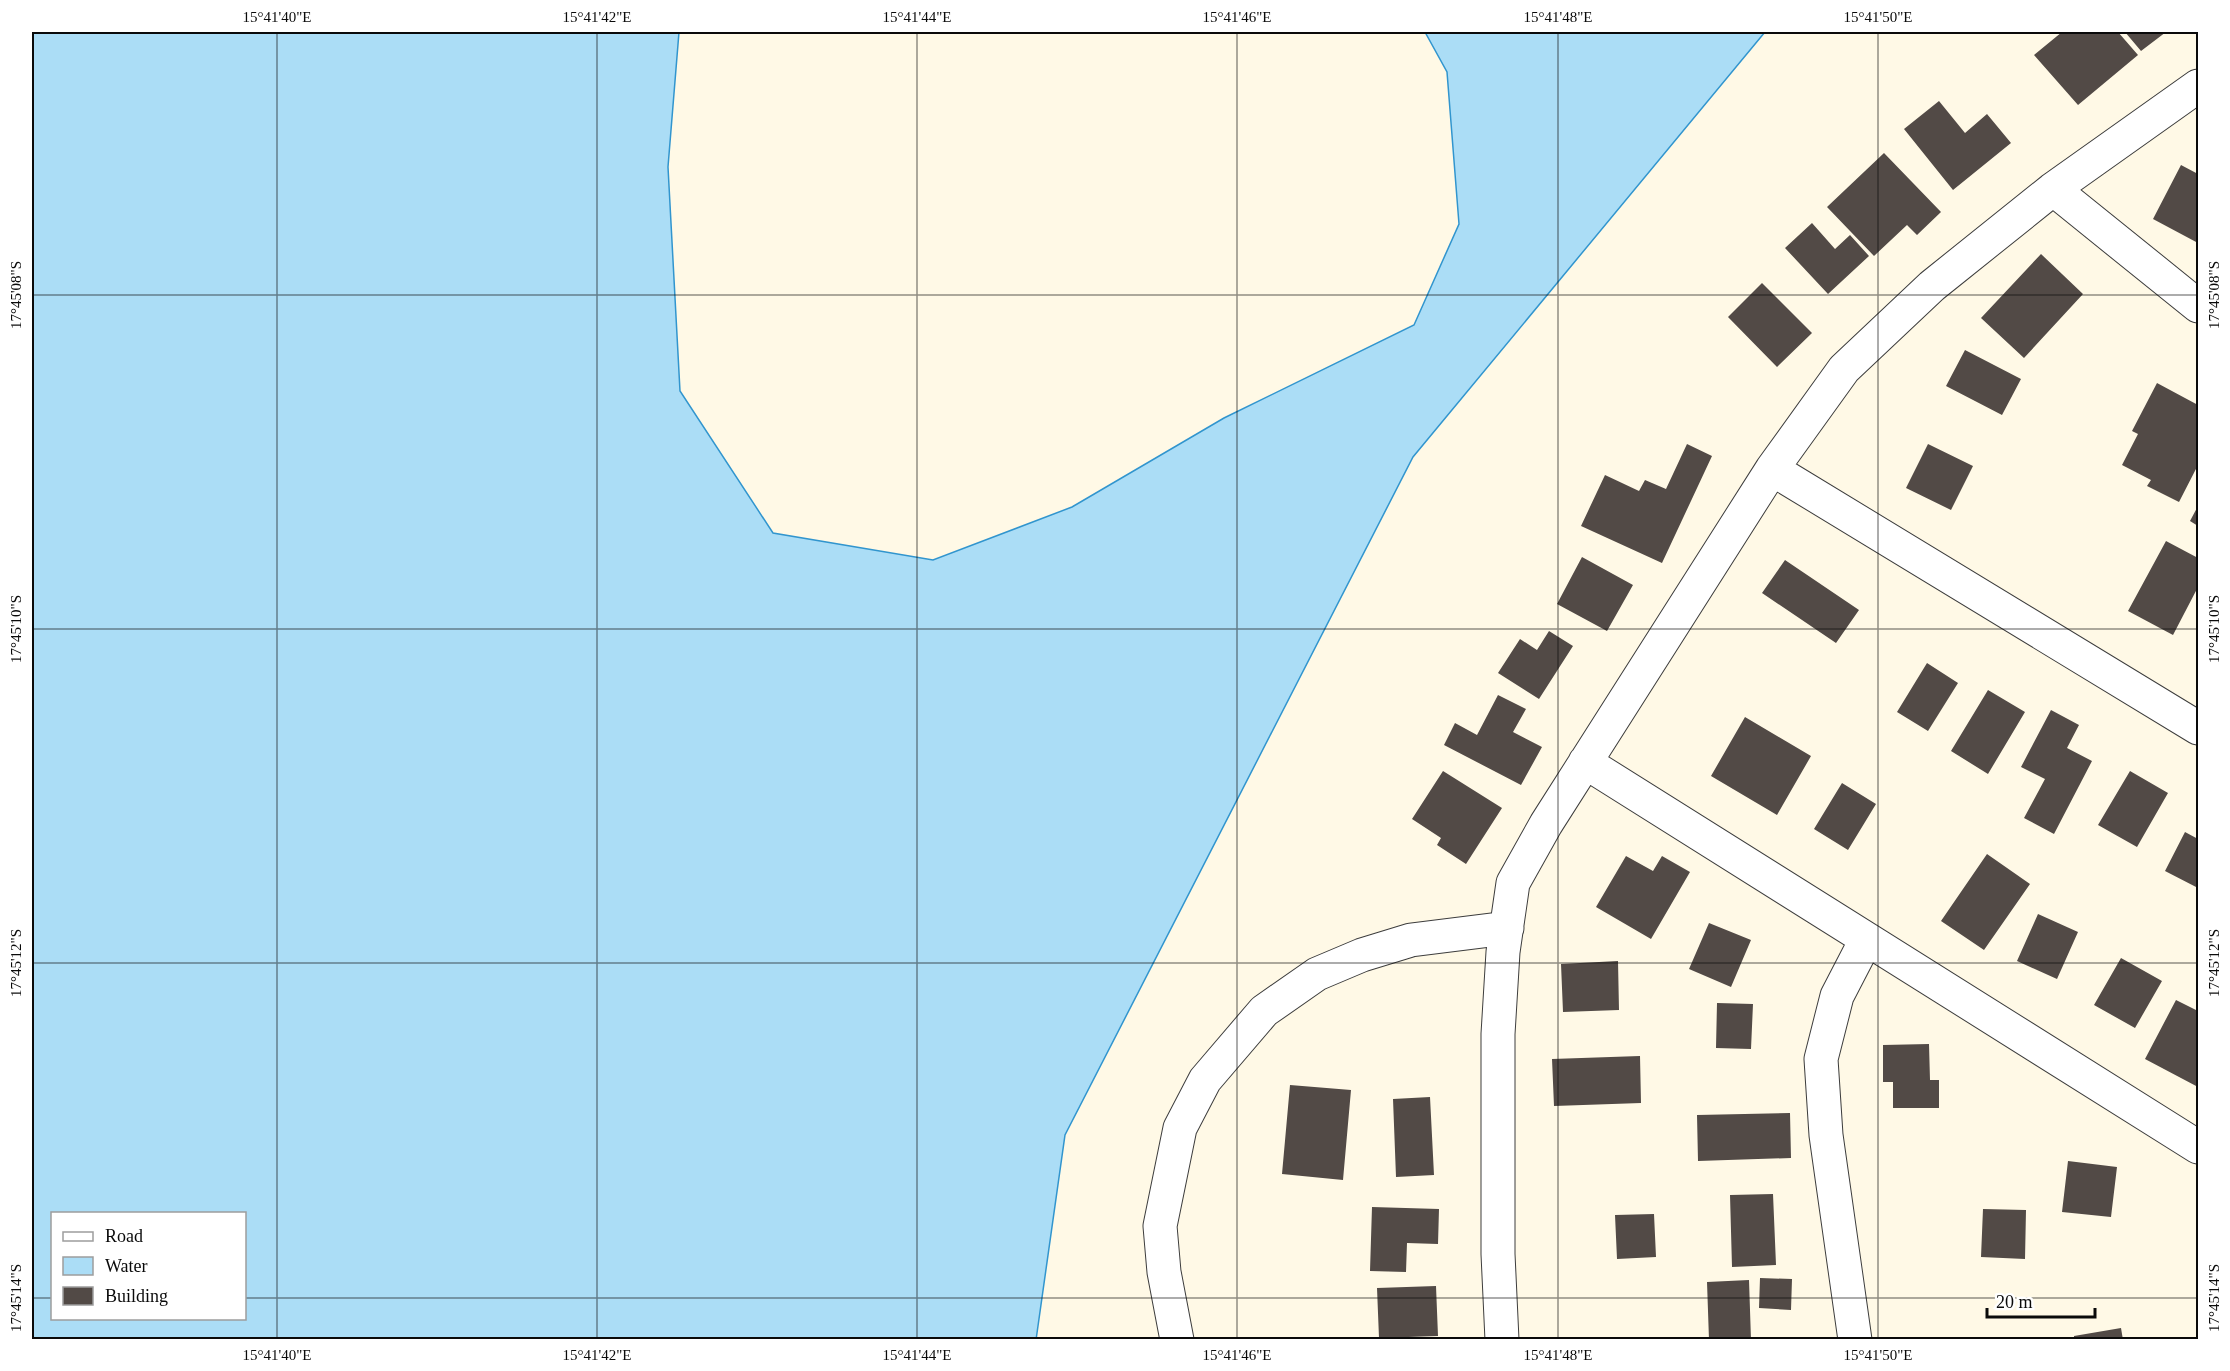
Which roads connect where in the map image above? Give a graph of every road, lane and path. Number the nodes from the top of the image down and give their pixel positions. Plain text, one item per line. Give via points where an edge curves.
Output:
1 (2199, 86) edge
2 (2053, 189) junction
3 (2199, 306) edge
4 (1772, 469) junction
5 (2199, 728) edge
6 (1585, 762) junction
7 (1506, 928) junction
8 (1866, 940) junction
9 (2199, 1147) edge
10 (1177, 1340) edge
11 (1502, 1340) edge
12 (1855, 1340) edge

1 - 2 street
2 - 3 street
2 - 4 street via 1932,286 1844,369
4 - 5 street
4 - 6 street
6 - 7 street via 1514,883
6 - 8 street
7 - 10 street via 1411,940 1317,974 1264,1011 1205,1080 1180,1128 1160,1226
7 - 11 street via 1498,1034
8 - 9 street
8 - 12 street via 1837,996 1821,1059 1826,1135

